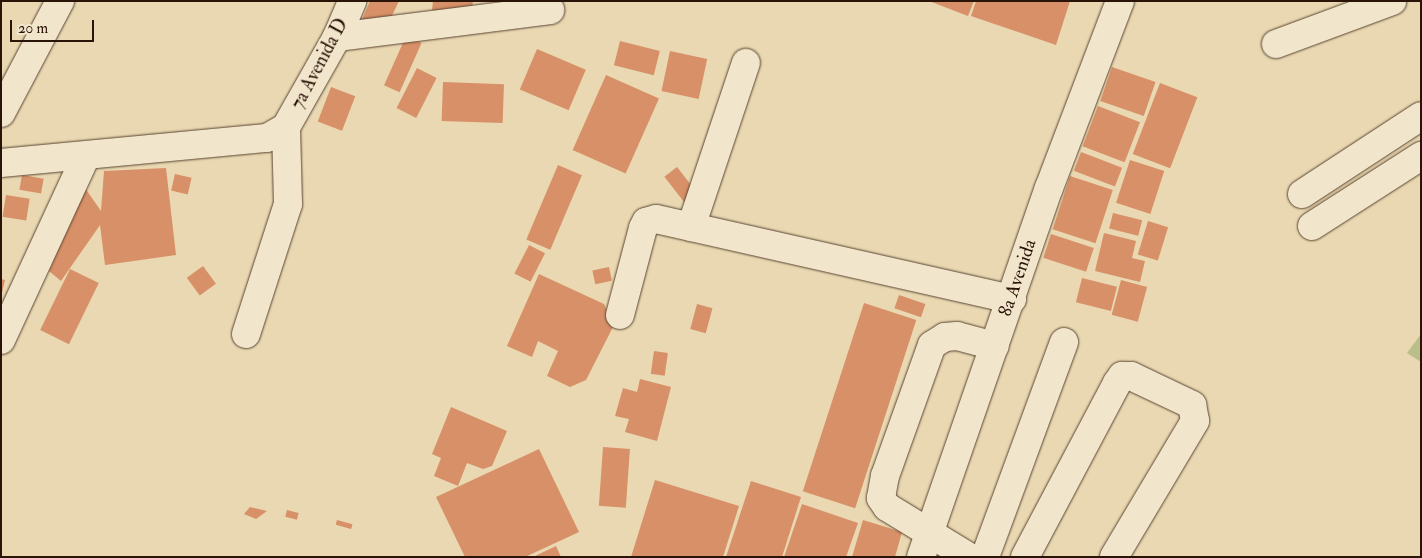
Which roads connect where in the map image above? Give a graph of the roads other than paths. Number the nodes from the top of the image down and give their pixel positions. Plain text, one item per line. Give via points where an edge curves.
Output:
1 (60, 1) edge
2 (352, 1) edge
3 (1392, 1) edge
4 (1118, 2) edge
5 (550, 10) dead end
6 (337, 37) junction
7 (1276, 44) dead end
8 (746, 62) dead end
9 (1, 113) edge
10 (1421, 116) edge
11 (286, 127) junction
12 (1421, 156) edge
13 (85, 158) junction
14 (1, 164) edge
15 (1302, 194) dead end
16 (1312, 226) dead end
17 (691, 227) junction
18 (1012, 299) junction
19 (620, 315) dead end
20 (246, 334) dead end
21 (1, 340) edge
22 (1064, 342) dead end
23 (995, 346) junction
24 (924, 545) edge
25 (968, 557) edge
26 (986, 557) edge
27 (1001, 557) edge
28 (1025, 557) edge
29 (1114, 557) edge

1 - 9 street
2 - 6 street, 7a Avenida D
3 - 7 street
4 - 18 street, 8a Avenida
5 - 6 street
6 - 11 street, 7a Avenida D
8 - 17 street
10 - 15 street
11 - 13 street via 267,138
11 - 20 street via 288,204
12 - 16 street
13 - 14 street
13 - 21 street
17 - 18 street
17 - 19 street via 656,219 646,222
18 - 23 street, 8a Avenida
22 - 26 street
23 - 24 street, 8a Avenida
23 - 24 street via 957,336 945,336 932,345 885,476 881,498
24 - 25 street
26 - 27 street
28 - 29 street via 1117,383 1122,376 1131,376 1192,405 1195,421

